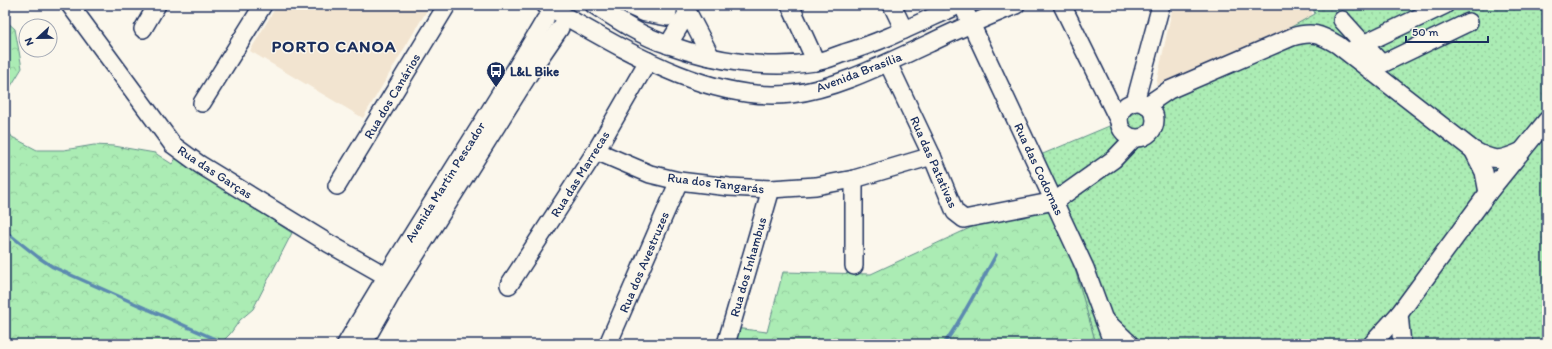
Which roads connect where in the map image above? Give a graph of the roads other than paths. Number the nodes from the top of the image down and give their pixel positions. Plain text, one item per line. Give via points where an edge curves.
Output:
1 (70, 5) edge
2 (157, 5) edge
3 (263, 5) edge
4 (447, 5) edge
5 (536, 5) edge
6 (594, 5) edge
7 (627, 5) edge
8 (790, 5) edge
9 (892, 5) edge
10 (959, 5) edge
11 (1016, 5) edge
12 (1062, 5) edge
13 (1161, 5) edge
14 (1445, 5) edge
15 (668, 11) edge
16 (545, 12) edge
17 (686, 13) edge
18 (1342, 20) dead end
19 (1468, 22) dead end
20 (580, 24) junction
21 (971, 24) junction
22 (560, 28) junction
23 (143, 29) dead end
24 (904, 30) junction
25 (541, 41) junction
26 (1364, 44) junction
27 (668, 45) junction
28 (1347, 52) junction
29 (711, 57) junction
30 (648, 61) junction
31 (816, 62) junction
32 (888, 62) junction
33 (699, 81) junction
34 (202, 103) dead end
35 (1141, 104) junction
36 (1547, 120) edge
37 (1119, 121) junction
38 (1134, 138) junction
39 (1473, 150) junction
40 (596, 151) junction
41 (1522, 151) junction
42 (932, 156) junction
43 (854, 179) junction
44 (679, 181) junction
45 (337, 186) dead end
46 (771, 189) junction
47 (1488, 193) junction
48 (1054, 202) junction
49 (854, 266) dead end
50 (386, 276) junction
51 (509, 284) dead end
52 (1399, 314) junction
53 (1101, 316) junction
54 (346, 344) edge
55 (363, 344) edge
56 (608, 344) edge
57 (726, 344) edge
58 (1111, 344) edge
59 (1130, 344) edge
60 (1372, 344) edge
61 (1402, 344) edge

1 - 50 street, Rua das Garças via 172,145 238,188
2 - 23 street
3 - 34 street
4 - 45 street, Rua dos Canários
5 - 16 street via 540,14
6 - 27 street, Avenida Brasília
7 - 15 street via 645,13
8 - 31 street
9 - 24 street
10 - 21 street, Rua das Codornas via 964,9
10 - 24 street, Avenida Brasília
11 - 21 street, Avenida Brasília
12 - 37 street
13 - 35 street
14 - 26 street
15 - 17 street
16 - 20 street, Avenida Brasília
16 - 22 street via 549,23
16 - 25 street, Avenida Martin Pescador
17 - 27 street
17 - 29 street
18 - 26 street
19 - 26 street via 1386,63 1379,61
20 - 22 street
20 - 30 street, Avenida Brasília
21 - 32 street, Avenida Brasília
21 - 48 street, Rua das Codornas
22 - 25 street, Avenida Martin Pescador
24 - 31 street, Avenida Brasília via 855,50
25 - 50 street, Avenida Martin Pescador via 502,93
25 - 55 street, Avenida Martin Pescador
26 - 28 street
27 - 29 street, Avenida Brasília
28 - 35 street via 1321,35 1303,34
28 - 39 street
29 - 31 street, Avenida Brasília via 772,65
29 - 33 street via 710,69
30 - 33 street, Avenida Brasília
30 - 40 street, Rua das Marrecas
32 - 33 street, Avenida Brasília via 832,84 790,94 755,94
32 - 42 street, Rua das Patativas
35 - 37 street via 1124,109
35 - 38 street via 1154,115 1154,127 1146,136
36 - 41 street
37 - 38 street via 1123,132
38 - 48 street via 1114,158
39 - 41 street via 1495,159
39 - 47 street via 1484,172
40 - 44 street, Rua dos Tangarás via 650,174
40 - 51 street, Rua das Marrecas
41 - 47 street
42 - 43 street, Rua dos Tangarás
42 - 48 street, Rua das Patativas via 955,212 964,219
43 - 46 street, Rua dos Tangarás via 816,186
43 - 49 street
44 - 46 street, Rua dos Tangarás
44 - 56 street, Rua dos Avestruzes
46 - 57 street, Rua dos Inhambus
47 - 52 street
48 - 53 street, Rua das Codornas via 1085,268
50 - 54 street, Avenida Martin Pescador
52 - 60 street
52 - 61 street
53 - 58 street, Rua das Codornas
53 - 59 street, Rua das Codornas

